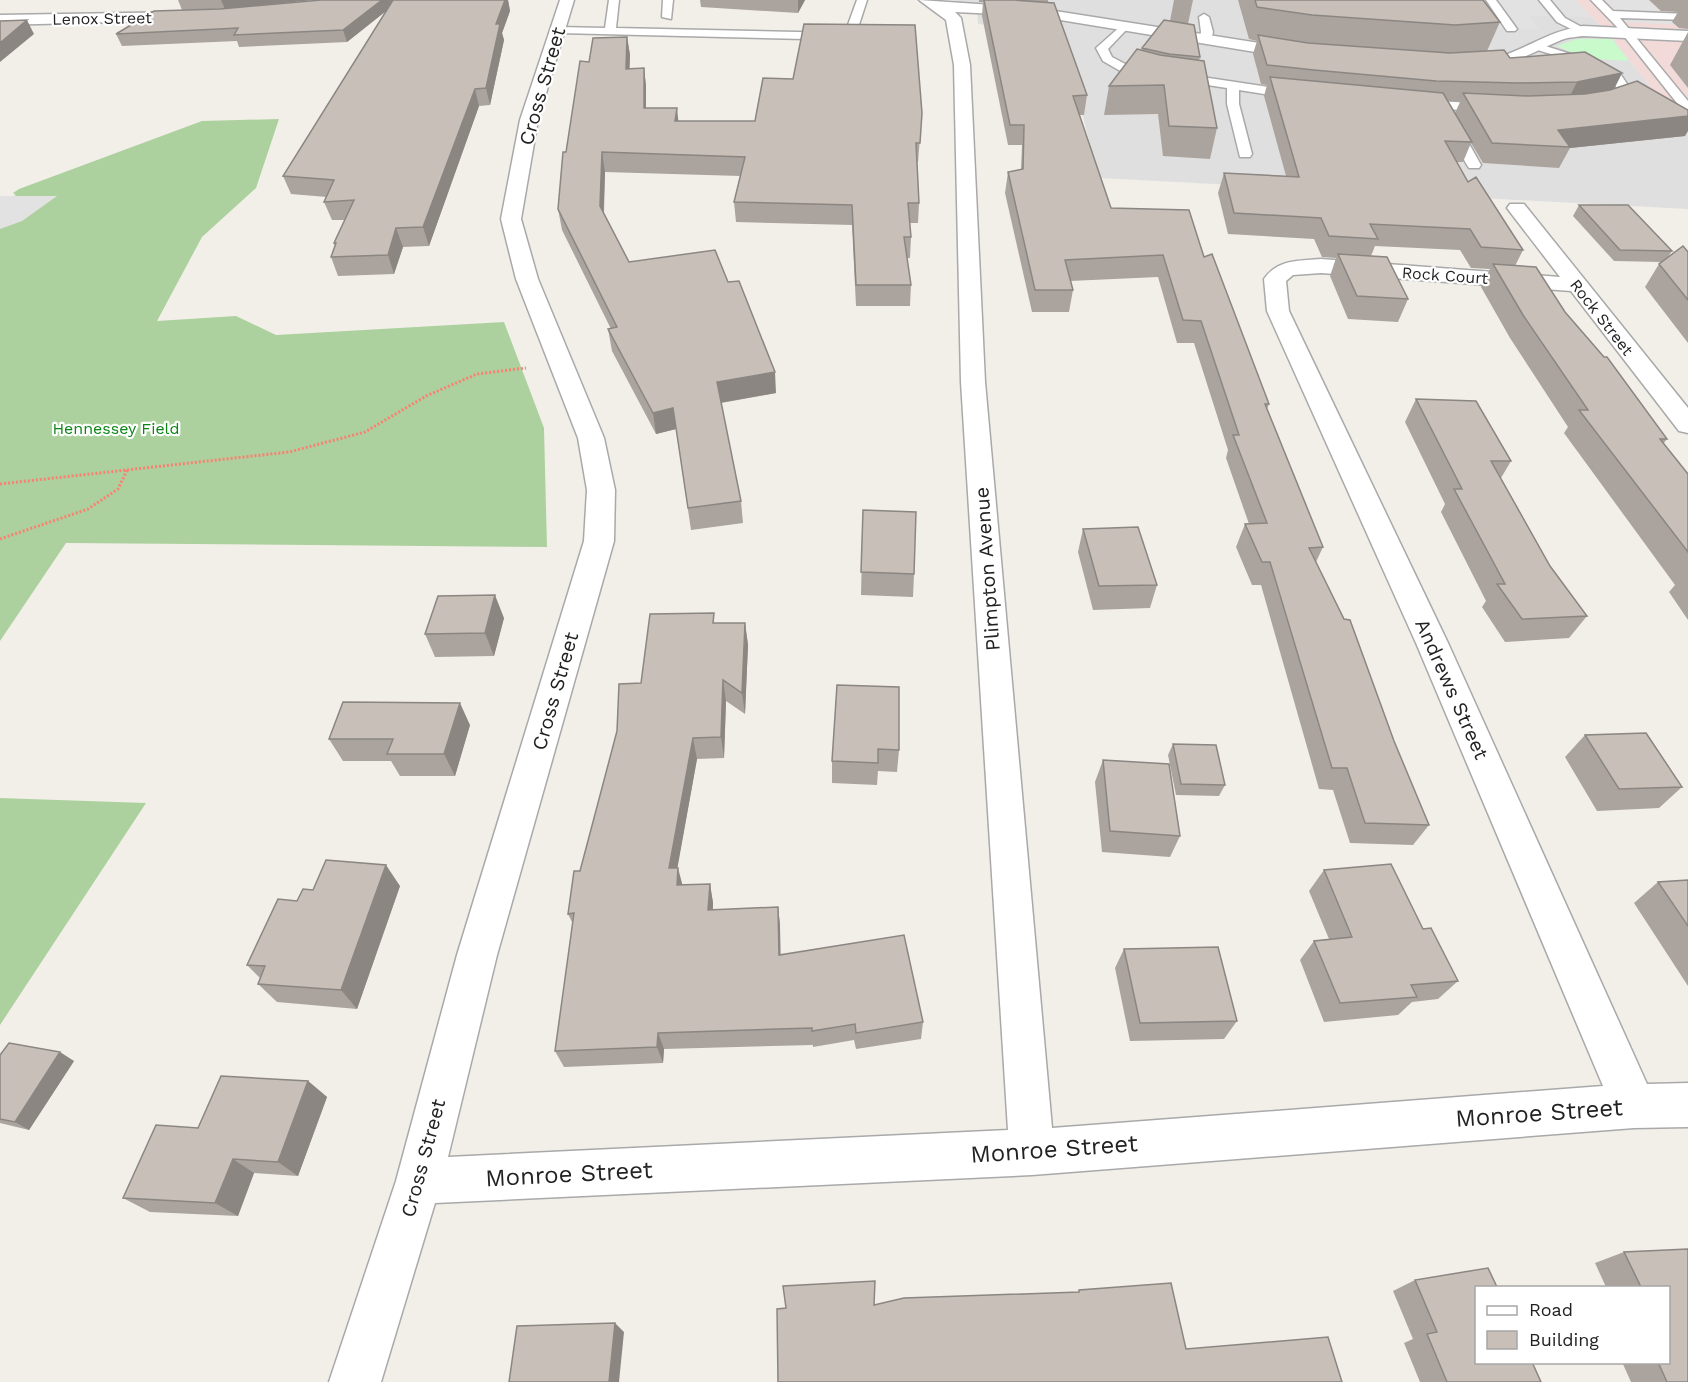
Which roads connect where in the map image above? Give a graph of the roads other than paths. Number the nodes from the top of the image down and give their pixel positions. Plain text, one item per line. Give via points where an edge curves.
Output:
1 (614, 0) edge
2 (668, 0) edge
3 (862, 0) edge
4 (1491, 0) edge
5 (1544, 0) edge
6 (1596, 0) edge
7 (939, 8) edge
8 (1611, 14) junction
9 (563, 15) edge
10 (201, 16) edge
11 (667, 17) dead end
12 (1204, 17) dead end
13 (1688, 17) edge
14 (0, 20) edge
15 (1122, 28) junction
16 (1511, 29) dead end
17 (610, 31) junction
18 (1583, 32) junction
19 (1627, 33) junction
20 (1688, 36) edge
21 (1205, 40) junction
22 (1536, 46) junction
23 (1311, 56) edge
24 (1451, 64) edge
25 (1233, 87) junction
26 (1308, 96) edge
27 (1408, 104) edge
28 (1599, 104) edge
29 (1441, 105) junction
30 (1509, 108) edge
31 (1688, 109) edge
32 (1245, 154) dead end
33 (1474, 165) dead end
34 (1516, 208) dead end
35 (1280, 275) joint
36 (1577, 285) junction
37 (1688, 425) edge
38 (1688, 1105) edge
39 (1634, 1106) junction
40 (1032, 1152) junction
41 (419, 1181) junction
42 (355, 1382) edge

1 - 17 lane via 618,18
2 - 11 lane
3 - 17 lane via 848,24 849,37
4 - 16 lane
5 - 18 lane via 1561,20
6 - 8 lane
7 - 15 street via 1056,16
7 - 40 street, Plimpton Avenue via 962,65 973,382
8 - 13 lane
8 - 19 lane
9 - 17 lane
9 - 41 street, Cross Street via 529,120 511,219 527,279 591,438 601,490 598,541 477,955
10 - 14 street, Lenox Street
12 - 21 lane
15 - 21 street
15 - 25 lane via 1102,48 1107,59 1126,69
18 - 19 street
18 - 22 street via 1563,34
19 - 20 street
19 - 31 lane
21 - 23 street
22 - 24 street via 1504,61
22 - 28 lane via 1596,66 1617,78 1628,94 1619,101
25 - 26 lane
25 - 32 lane
27 - 29 lane
29 - 30 lane
29 - 33 lane
34 - 36 street, Rock Street
35 - 36 street, Rock Court via 1287,269 1321,266
35 - 39 street, Andrews Street via 1275,279 1278,311 1432,643
36 - 37 street, Rock Street
38 - 39 street, Monroe Street
39 - 40 street, Monroe Street
40 - 41 street, Monroe Street
41 - 42 street, Cross Street

